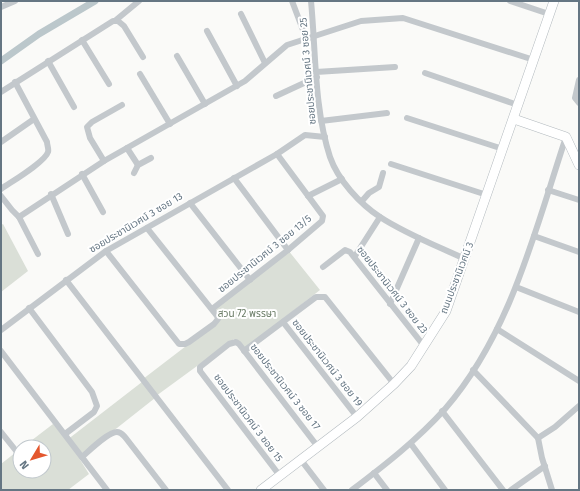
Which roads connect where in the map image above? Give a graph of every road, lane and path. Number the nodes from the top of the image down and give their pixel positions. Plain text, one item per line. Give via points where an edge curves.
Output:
1 (15, 1) edge
2 (139, 1) edge
3 (292, 1) edge
4 (311, 1) edge
5 (510, 1) edge
6 (554, 1) edge
7 (1, 8) edge
8 (241, 14) dead end
9 (549, 14) junction
10 (116, 20) junction
11 (207, 31) dead end
12 (315, 35) junction
13 (306, 38) junction
14 (82, 40) junction
15 (177, 56) dead end
16 (144, 57) dead end
17 (534, 60) junction
18 (48, 62) junction
19 (265, 63) junction
20 (395, 67) dead end
21 (426, 73) dead end
22 (140, 74) dead end
23 (317, 74) junction
24 (579, 80) edge
25 (15, 82) junction
26 (109, 84) dead end
27 (237, 86) junction
28 (1, 92) edge
29 (276, 96) dead end
30 (579, 103) edge
31 (205, 104) junction
32 (122, 105) dead end
33 (518, 105) junction
34 (74, 107) dead end
35 (387, 113) dead end
36 (34, 118) junction
37 (407, 118) dead end
38 (514, 119) junction
39 (322, 121) junction
40 (170, 124) junction
41 (325, 137) junction
42 (566, 137) junction
43 (1, 142) edge
44 (127, 148) junction
45 (503, 149) junction
46 (277, 154) junction
47 (151, 158) dead end
48 (104, 161) junction
49 (390, 164) dead end
50 (138, 165) junction
51 (579, 165) edge
52 (134, 173) dead end
53 (383, 173) dead end
54 (82, 174) junction
55 (234, 178) junction
56 (342, 179) junction
57 (1, 189) edge
58 (548, 190) junction
59 (51, 194) junction
60 (488, 195) junction
61 (1, 196) edge
62 (308, 196) junction
63 (579, 200) edge
64 (362, 201) junction
65 (190, 203) junction
66 (103, 212) dead end
67 (19, 217) junction
68 (380, 217) junction
69 (147, 228) junction
70 (68, 234) dead end
71 (534, 236) junction
72 (419, 238) junction
73 (288, 250) junction
74 (106, 251) junction
75 (579, 252) edge
76 (38, 254) dead end
77 (355, 256) junction
78 (465, 258) junction
79 (323, 266) dead end
80 (66, 280) junction
81 (250, 280) junction
82 (516, 287) junction
83 (390, 304) junction
84 (29, 308) junction
85 (212, 309) junction
86 (579, 312) edge
87 (283, 322) junction
88 (497, 329) junction
89 (1, 330) edge
90 (424, 346) junction
91 (244, 350) junction
92 (1, 351) edge
93 (214, 356) joint
94 (474, 370) junction
95 (579, 381) edge
96 (394, 384) junction
97 (579, 406) edge
98 (442, 411) junction
99 (356, 417) junction
100 (1, 432) edge
101 (65, 434) junction
102 (538, 438) junction
103 (411, 444) junction
104 (12, 446) edge
105 (318, 447) junction
106 (82, 457) junction
107 (301, 460) junction
108 (545, 466) junction
109 (374, 473) junction
110 (280, 476) junction
111 (107, 490) edge
112 (166, 490) edge
113 (228, 490) edge
114 (261, 490) edge
115 (324, 490) edge
116 (352, 490) edge
117 (387, 490) edge
118 (445, 490) edge
119 (503, 490) edge
120 (510, 490) edge
121 (552, 490) edge

1 - 7 street
2 - 10 street
3 - 13 street
4 - 12 street, ซอยประชานิเวศน์ 3 ซอย 25
5 - 9 street
6 - 9 street, ถนนประชานิเวศน์ 3
8 - 19 street
9 - 17 street, ถนนประชานิเวศน์ 3
10 - 14 street
10 - 16 street via 124,26
11 - 27 street
12 - 13 street
12 - 17 street via 361,21 403,18
12 - 23 street, ซอยประชานิเวศน์ 3 ซอย 25
13 - 19 street via 287,45
14 - 18 street
14 - 26 street
15 - 31 street
17 - 33 street, ถนนประชานิเวศน์ 3
18 - 25 street
18 - 34 street
19 - 27 street via 250,78
20 - 23 street
21 - 33 street
22 - 40 street
23 - 29 street
23 - 39 street, ซอยประชานิเวศน์ 3 ซอย 25
24 - 30 street via 574,98
25 - 28 street
25 - 36 street
27 - 31 street
31 - 40 street
32 - 48 street via 92,122 88,127 90,138
33 - 38 street, ถนนประชานิเวศน์ 3
35 - 39 street
36 - 43 street
36 - 57 street via 47,142 48,151 45,157
37 - 45 street
38 - 42 street
38 - 45 street, ถนนประชานิเวศน์ 3
39 - 41 street, ซอยประชานิเวศน์ 3 ซอย 25
40 - 44 street
41 - 46 street, ซอยประชานิเวศน์ 3 ซอย 13 via 304,135
41 - 56 street, ซอยประชานิเวศน์ 3 ซอย 25 via 331,159
42 - 51 street
42 - 58 street
44 - 48 street
44 - 50 street
45 - 60 street, ถนนประชานิเวศน์ 3
46 - 55 street, ซอยประชานิเวศน์ 3 ซอย 13
46 - 62 street, ซอยประชานิเวศน์ 3 ซอย 13/5
47 - 50 street
48 - 54 street
49 - 60 street
50 - 52 street
53 - 64 street via 379,187
54 - 59 street
54 - 66 street
55 - 65 street, ซอยประชานิเวศน์ 3 ซอย 13
55 - 73 street
56 - 62 street
56 - 64 street, ซอยประชานิเวศน์ 3 ซอย 25
58 - 63 street
58 - 71 street
59 - 67 street
59 - 70 street
60 - 78 street, ถนนประชานิเวศน์ 3
61 - 67 street
62 - 73 street, ซอยประชานิเวศน์ 3 ซอย 13/5 via 323,216 322,220
64 - 68 street, ซอยประชานิเวศน์ 3 ซอย 25
65 - 69 street, ซอยประชานิเวศน์ 3 ซอย 13
65 - 81 street
67 - 76 street
68 - 72 street, ซอยประชานิเวศน์ 3 ซอย 25
68 - 77 street
69 - 74 street, ซอยประชานิเวศน์ 3 ซอย 13
69 - 85 street
71 - 75 street
71 - 82 street
72 - 78 street, ซอยประชานิเวศน์ 3 ซอย 25
72 - 83 street
73 - 81 street, ซอยประชานิเวศน์ 3 ซอย 13/5
74 - 80 street, ซอยประชานิเวศน์ 3 ซอย 13
74 - 85 street via 179,344 185,344 218,319
77 - 79 street, ซอยประชานิเวศน์ 3 ซอย 23 via 345,250
77 - 83 street, ซอยประชานิเวศน์ 3 ซอย 23
78 - 90 street, ถนนประชานิเวศน์ 3 via 446,311
80 - 84 street, ซอยประชานิเวศน์ 3 ซอย 13
80 - 113 street
81 - 85 street, ซอยประชานิเวศน์ 3 ซอย 13/5
82 - 86 street
82 - 88 street
83 - 90 street, ซอยประชานิเวศน์ 3 ซอย 23
84 - 89 street, ซอยประชานิเวศน์ 3 ซอย 13
84 - 101 street via 92,392 97,406 94,412
87 - 91 street
87 - 96 street via 316,297 325,297
87 - 99 street, ซอยประชานิเวศน์ 3 ซอย 19
88 - 94 street
88 - 95 street
90 - 96 street, ถนนประชานิเวศน์ 3 via 411,366
91 - 93 street, ซอยประชานิเวศน์ 3 ซอย 17 via 239,344 232,342
91 - 105 street, ซอยประชานิเวศน์ 3 ซอย 17
92 - 101 street
93 - 110 street, ซอยประชานิเวศน์ 3 ซอย 15 via 200,367 201,372
94 - 98 street
94 - 102 street
96 - 99 street, ถนนประชานิเวศน์ 3
97 - 102 street
98 - 103 street
98 - 119 street
99 - 105 street, ถนนประชานิเวศน์ 3
100 - 104 street
101 - 106 street
102 - 108 street
103 - 109 street
103 - 118 street
105 - 107 street, ถนนประชานิเวศน์ 3
106 - 111 street
106 - 112 street via 109,435 120,433
107 - 110 street, ถนนประชานิเวศน์ 3
107 - 115 street
108 - 120 street
108 - 121 street
109 - 116 street
109 - 117 street
110 - 114 street, ถนนประชานิเวศน์ 3

